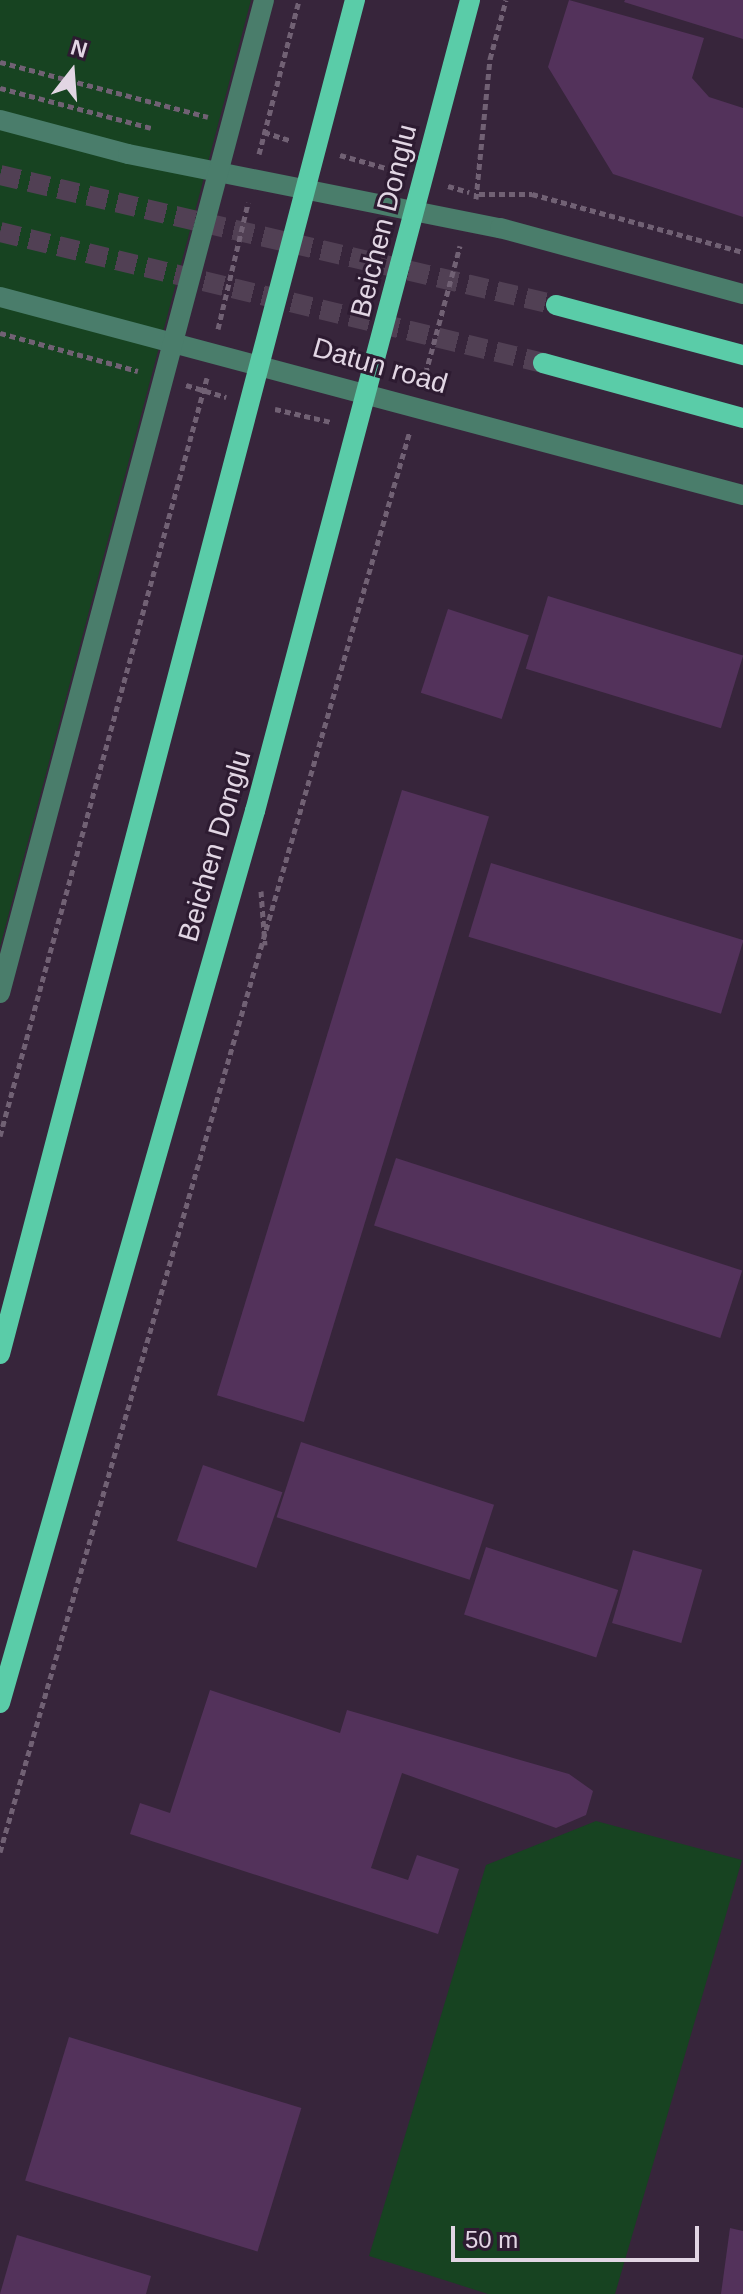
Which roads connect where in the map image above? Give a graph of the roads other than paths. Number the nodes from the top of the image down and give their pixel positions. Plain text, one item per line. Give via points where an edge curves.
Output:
1 (264, 0) edge
2 (355, 0) edge
3 (470, 0) edge
4 (0, 120) edge
5 (217, 172) junction
6 (304, 189) junction
7 (416, 212) junction
8 (743, 294) edge
9 (0, 297) edge
10 (556, 305) tunnel mouth
11 (173, 343) junction
12 (743, 355) edge
13 (260, 361) junction
14 (543, 363) tunnel mouth
15 (369, 393) junction
16 (743, 418) edge
17 (743, 495) edge
18 (0, 993) edge
19 (0, 1354) edge
20 (0, 1703) edge

1 - 5 street
2 - 6 main road
3 - 7 main road, Beichen Donglu
4 - 5 street
5 - 6 street
5 - 11 street
6 - 7 street
6 - 13 main road
7 - 8 street
7 - 15 main road, Beichen Donglu
9 - 11 street, Datun road
10 - 12 main road
11 - 13 street, Datun road
11 - 18 street
13 - 15 street, Datun road
13 - 19 main road
14 - 16 main road
15 - 17 street, Datun road
15 - 20 main road, Beichen Donglu

